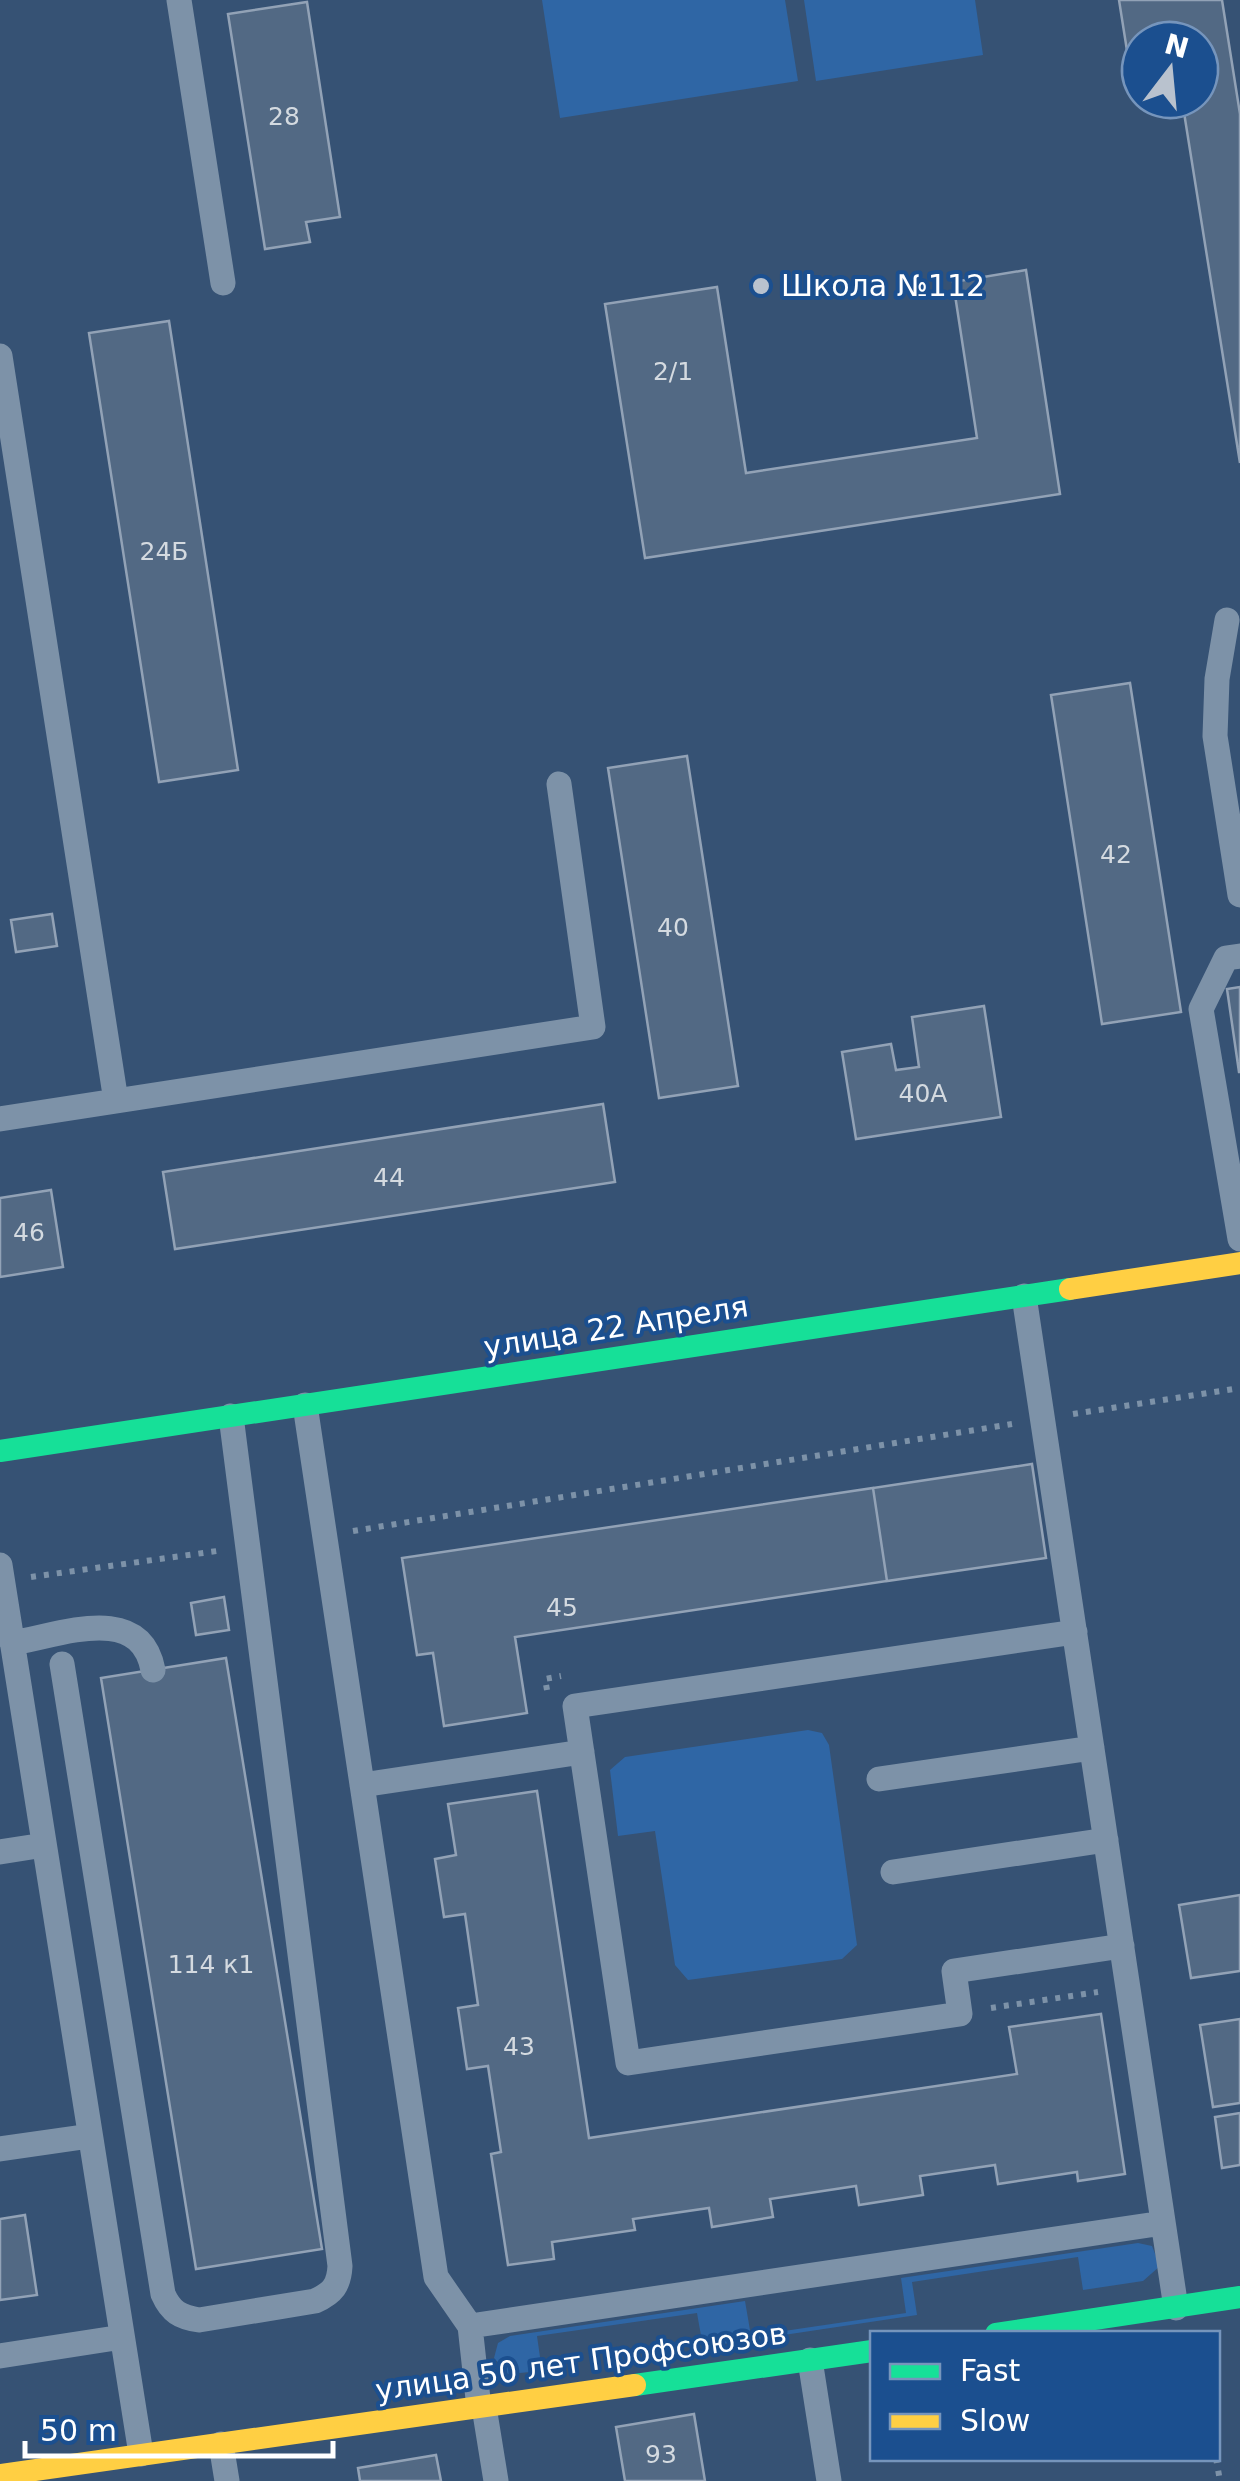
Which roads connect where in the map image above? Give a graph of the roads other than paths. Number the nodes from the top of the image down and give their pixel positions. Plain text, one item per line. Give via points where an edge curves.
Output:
1 (180, 0) edge
2 (223, 283) dead end
3 (0, 356) edge
4 (1227, 620) dead end
5 (559, 784) dead end
6 (1240, 895) edge
7 (1240, 956) edge
8 (116, 1101) junction
9 (0, 1119) edge
10 (1240, 1239) edge
11 (1240, 1263) edge
12 (1024, 1296) junction
13 (305, 1404) junction
14 (231, 1416) junction
15 (0, 1451) edge
16 (1, 1573) edge
17 (1074, 1632) junction
18 (9, 1653) edge
19 (62, 1664) dead end
20 (153, 1670) dead end
21 (1092, 1748) junction
22 (582, 1752) junction
23 (879, 1780) dead end
24 (362, 1784) junction
25 (1106, 1840) junction
26 (44, 1845) junction
27 (0, 1852) edge
28 (893, 1872) dead end
29 (1122, 1946) junction
30 (90, 2136) junction
31 (0, 2150) edge
32 (1164, 2222) junction
33 (1240, 2297) edge
34 (1176, 2308) junction
35 (470, 2326) junction
36 (1017, 2331) edge
37 (122, 2337) junction
38 (870, 2351) edge
39 (0, 2356) edge
40 (810, 2360) junction
41 (482, 2407) junction
42 (221, 2444) junction
43 (141, 2454) junction
44 (0, 2475) edge
45 (227, 2481) edge
46 (496, 2481) edge
47 (830, 2481) edge

1 - 2 lane
3 - 8 lane
4 - 6 lane via 1215,736
5 - 8 lane via 593,1027
7 - 10 lane via 1226,958 1200,1009
8 - 9 lane
11 - 12 main road, улица 22 Апреля
12 - 13 main road, улица 22 Апреля
12 - 17 lane
13 - 14 main road, улица 22 Апреля
13 - 24 lane
14 - 15 main road, улица 22 Апреля
14 - 19 lane via 340,2266 339,2282 315,2301 199,2320 170,2309 163,2294
16 - 18 lane
17 - 21 lane
17 - 22 lane via 575,1706
18 - 20 lane via 117,1626 140,1638
18 - 26 lane
21 - 23 lane
21 - 25 lane
22 - 24 lane
22 - 29 lane via 628,2063 960,2014 954,1970
24 - 35 lane via 436,2277
25 - 28 lane
25 - 29 lane
26 - 27 lane
26 - 30 lane
29 - 32 lane
30 - 31 lane
30 - 37 lane
32 - 34 lane
32 - 35 lane
33 - 34 main road
34 - 36 main road
35 - 41 lane
37 - 39 lane
37 - 43 lane
38 - 40 main road, улица 50 лет Профсоюзов
40 - 41 main road, улица 50 лет Профсоюзов
40 - 47 lane
41 - 42 main road, улица 50 лет Профсоюзов
41 - 46 lane
42 - 43 main road, улица 50 лет Профсоюзов
42 - 45 lane
43 - 44 main road, улица 50 лет Профсоюзов

